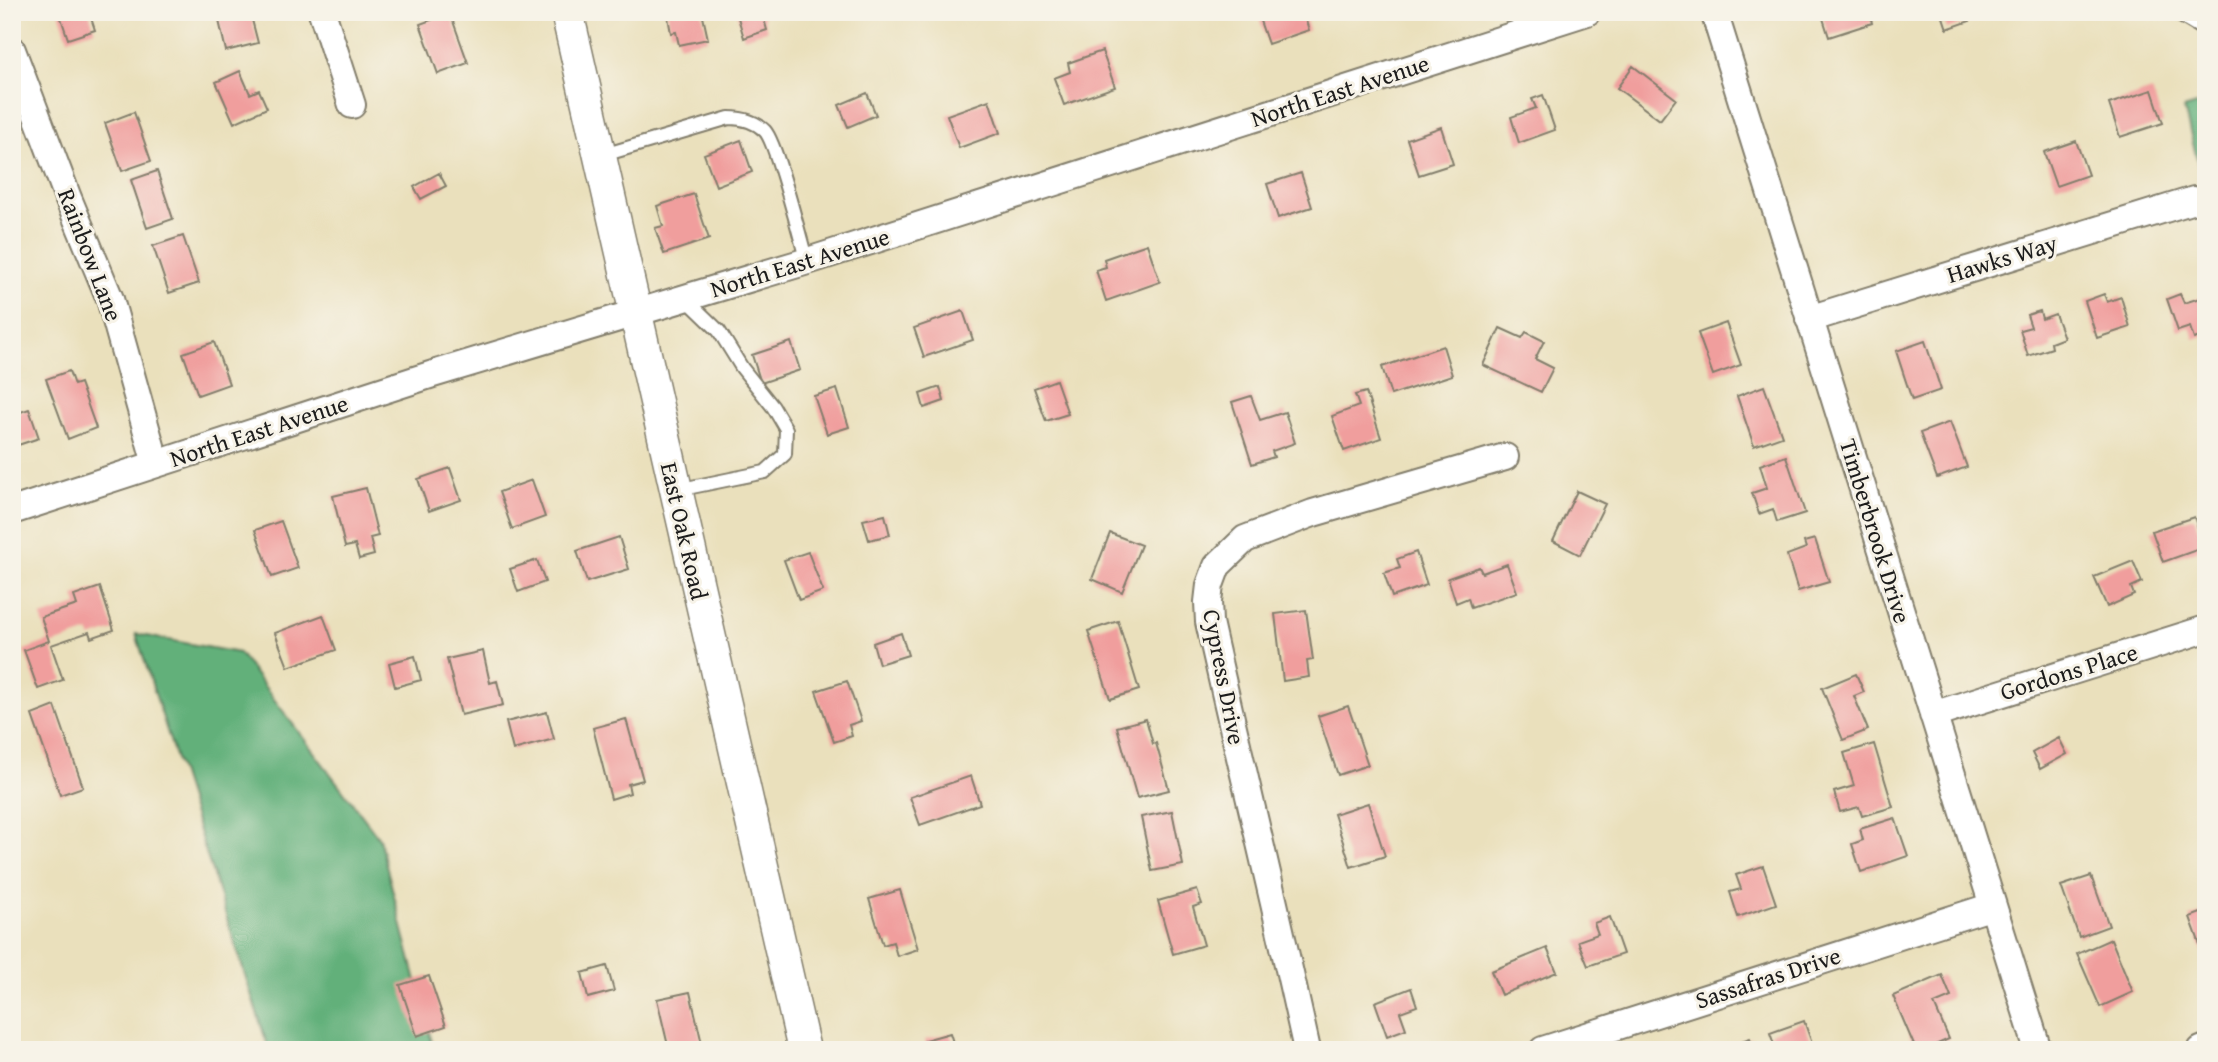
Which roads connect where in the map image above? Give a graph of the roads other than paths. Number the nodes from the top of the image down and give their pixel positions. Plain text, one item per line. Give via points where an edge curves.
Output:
1 (322, 12) edge
2 (566, 12) edge
3 (1587, 12) edge
4 (1714, 12) edge
5 (2174, 12) edge
6 (2206, 31) edge
7 (12, 50) edge
8 (352, 105) dead end
9 (599, 156) junction
10 (2194, 200) dead end
11 (807, 262) junction
12 (685, 298) junction
13 (635, 313) junction
14 (1809, 319) junction
15 (1504, 457) dead end
16 (156, 464) junction
17 (675, 490) junction
18 (12, 511) edge
19 (2206, 629) edge
20 (1933, 715) junction
21 (1993, 906) junction
22 (2206, 1048) edge
23 (804, 1050) edge
24 (1307, 1050) edge
25 (1543, 1050) edge
26 (2038, 1050) edge
27 (2201, 1050) edge

1 - 8 street
2 - 9 street, East Oak Road
3 - 11 street, North East Avenue
4 - 14 street, Timberbrook Drive
5 - 6 lane
7 - 16 street, Rainbow Lane via 110,299
9 - 11 lane via 729,118 755,124 769,137
9 - 13 street, East Oak Road
10 - 14 street, Hawks Way
11 - 12 street, North East Avenue
12 - 13 street, North East Avenue
12 - 17 lane via 719,331 773,407 786,429 785,454 765,472
13 - 16 street, North East Avenue
13 - 17 street, East Oak Road
14 - 20 street, Timberbrook Drive
15 - 24 street, Cypress Drive via 1267,530 1235,548 1217,566 1210,585 1209,622
16 - 18 street, North East Avenue
17 - 23 street, East Oak Road
19 - 20 street, Gordons Place
20 - 21 street, Timberbrook Drive
21 - 25 street, Sassafras Drive
21 - 26 street, Timberbrook Drive
22 - 27 street

